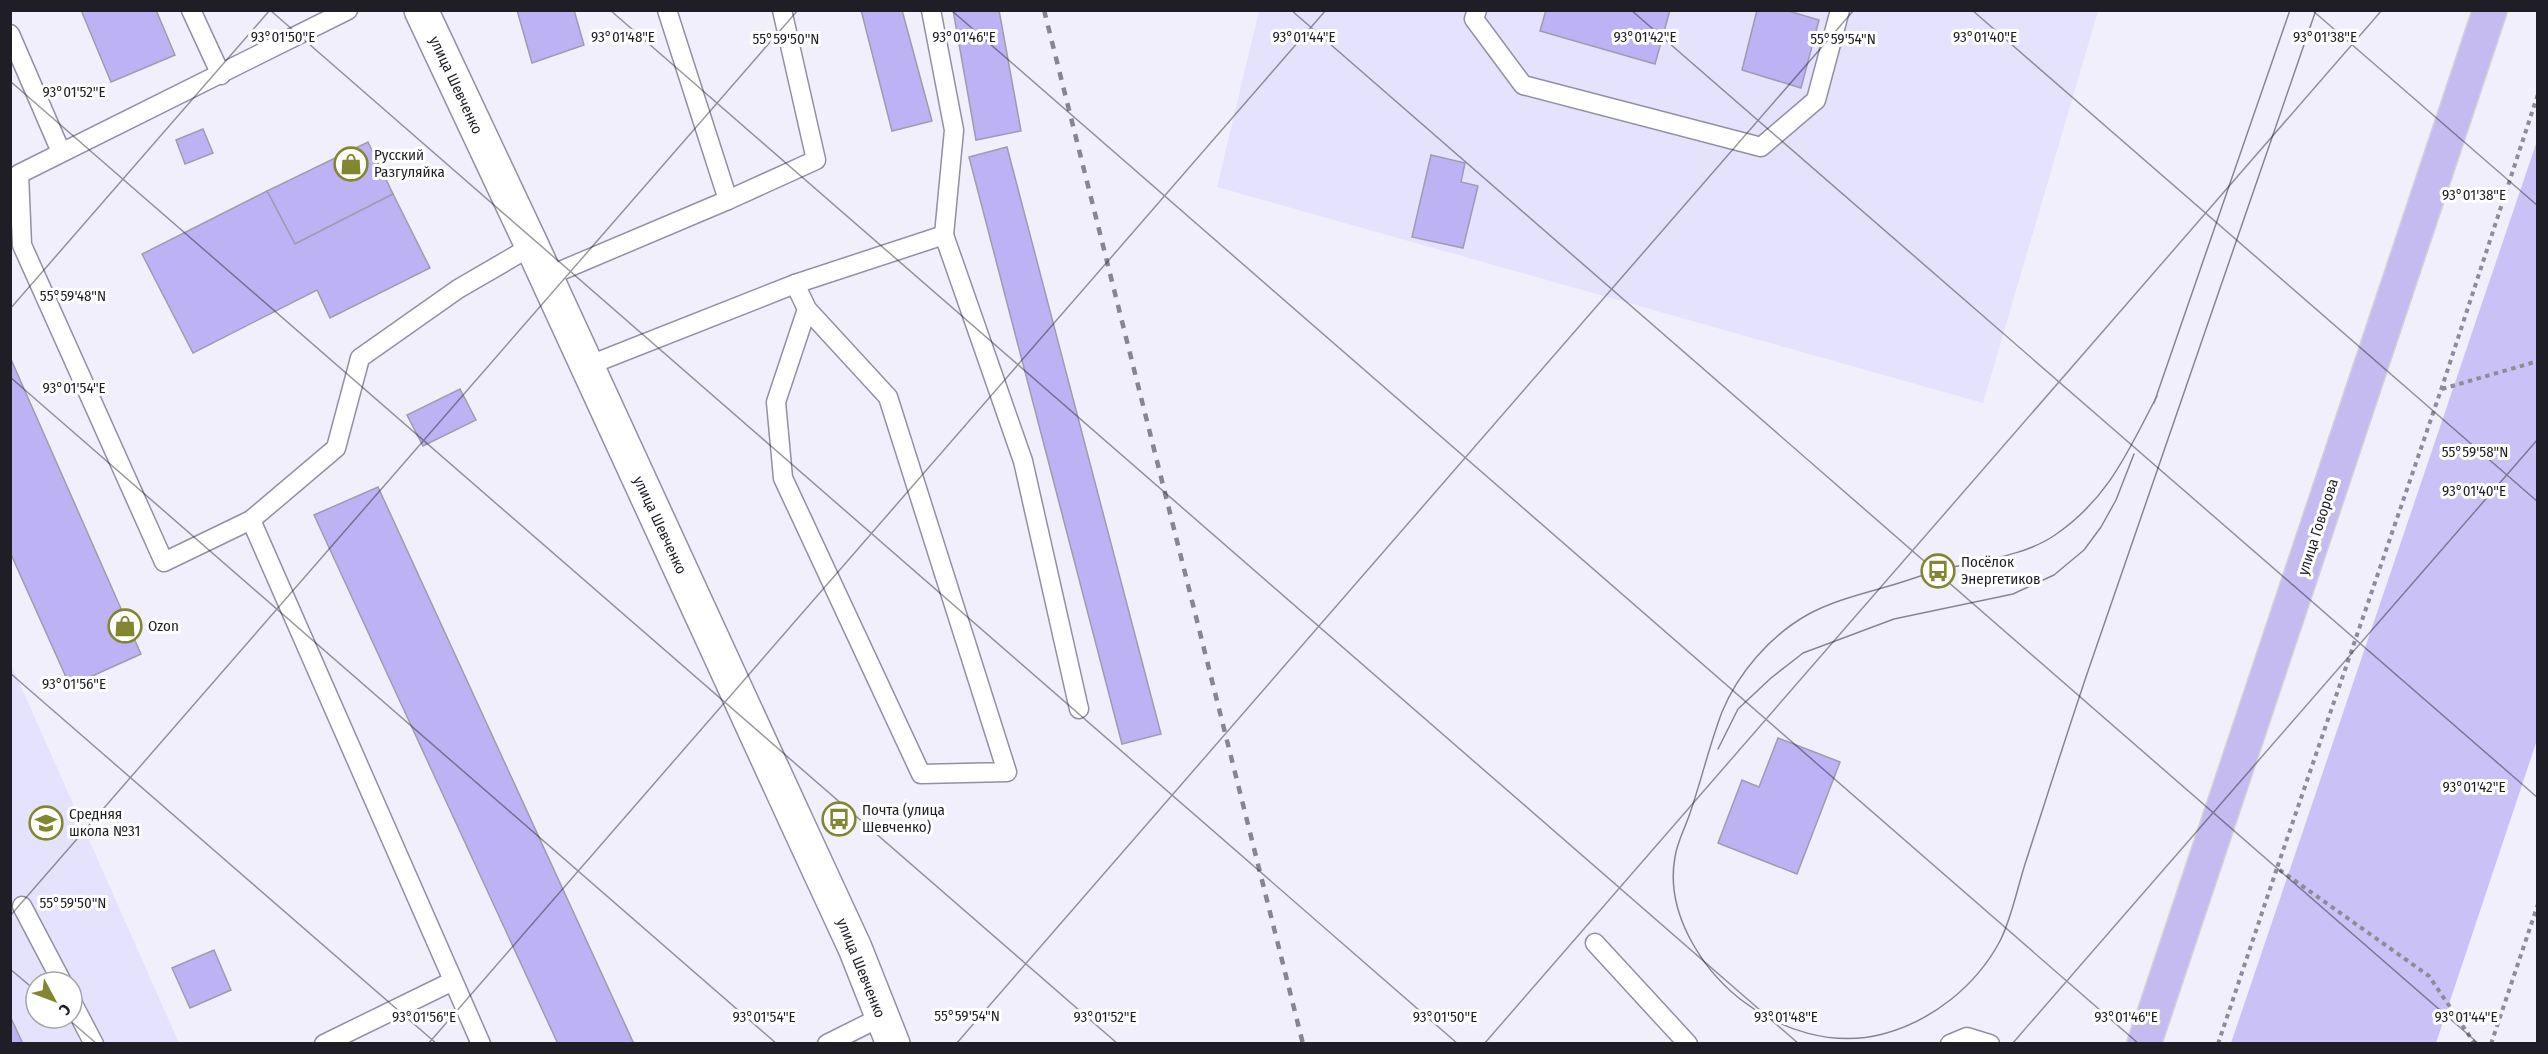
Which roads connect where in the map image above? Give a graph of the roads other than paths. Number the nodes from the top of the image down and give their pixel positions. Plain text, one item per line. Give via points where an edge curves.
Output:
1 (191, 10) edge
2 (348, 10) edge
3 (420, 10) edge
4 (667, 10) edge
5 (782, 10) edge
6 (932, 10) edge
7 (1477, 10) edge
8 (1840, 10) edge
9 (2490, 10) edge
10 (10, 34) edge
11 (221, 75) junction
12 (61, 152) junction
13 (728, 200) junction
14 (944, 235) junction
15 (532, 246) junction
16 (546, 277) junction
17 (795, 284) junction
18 (807, 309) junction
19 (587, 366) junction
20 (251, 520) junction
21 (1079, 709) dead end
22 (22, 906) dead end
23 (1595, 943) dead end
24 (56, 970) edge
25 (453, 981) junction
26 (84, 1025) edge
27 (887, 1030) edge
28 (94, 1044) edge
29 (324, 1044) edge
30 (481, 1044) edge
31 (827, 1044) edge
32 (1688, 1044) edge
33 (1950, 1044) edge
34 (1990, 1044) edge
35 (2145, 1044) edge

1 - 11 lane
2 - 11 lane
3 - 15 street, улица Шевченко
4 - 13 lane
5 - 13 lane via 816,160
6 - 14 lane via 954,130
7 - 8 lane via 1474,19 1523,85 1761,147 1816,100
9 - 35 main road, улица Говорова
10 - 12 lane
11 - 12 lane
12 - 20 lane via 19,174 22,245 164,562
13 - 16 lane
14 - 17 lane
14 - 21 lane via 1023,461
15 - 16 street, улица Шевченко
15 - 20 lane via 458,289 360,358 336,448
16 - 19 street, улица Шевченко
17 - 18 lane
17 - 19 lane
18 - 18 lane via 888,397 1007,772 921,774 783,478 776,402
19 - 27 street, улица Шевченко via 855,948
20 - 25 lane
22 - 24 lane
23 - 32 lane
25 - 29 lane
25 - 30 lane
26 - 28 lane
27 - 31 lane
33 - 34 lane via 1967,1037

